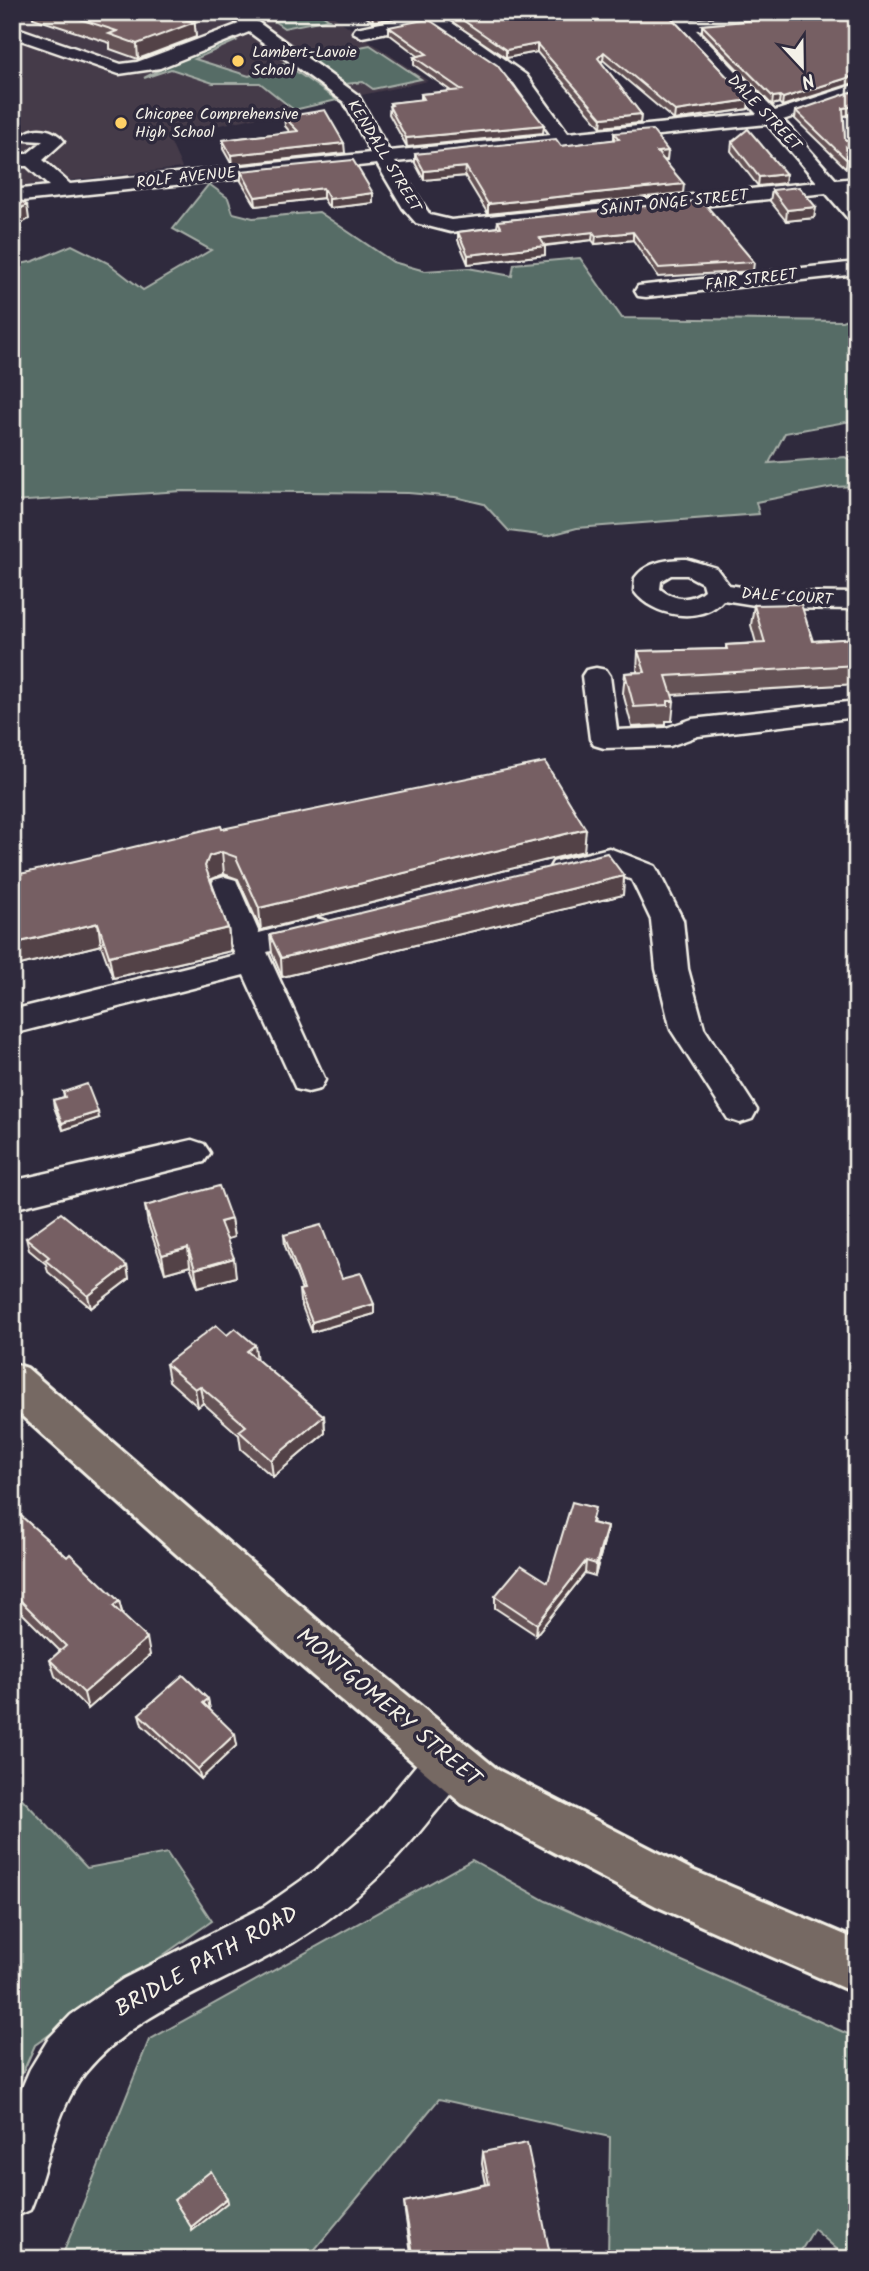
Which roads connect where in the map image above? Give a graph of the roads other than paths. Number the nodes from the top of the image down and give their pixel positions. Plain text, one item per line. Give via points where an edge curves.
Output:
1 (233, 12) edge
2 (843, 12) edge
3 (451, 14) edge
4 (426, 15) edge
5 (676, 19) edge
6 (252, 26) junction
7 (12, 31) edge
8 (362, 32) dead end
9 (857, 89) edge
10 (771, 118) junction
11 (32, 136) dead end
12 (563, 139) junction
13 (382, 158) junction
14 (22, 160) edge
15 (857, 184) edge
16 (831, 186) junction
17 (65, 190) junction
18 (12, 196) edge
19 (857, 217) edge
20 (433, 223) joint
21 (857, 268) edge
22 (646, 291) dead end
23 (717, 591) dead end
24 (857, 601) edge
25 (596, 677) dead end
26 (857, 709) edge
27 (542, 874) edge
28 (225, 887) dead end
29 (342, 923) edge
30 (251, 953) junction
31 (12, 1022) edge
32 (308, 1080) dead end
33 (740, 1110) dead end
34 (192, 1153) dead end
35 (12, 1195) edge
36 (12, 1381) edge
37 (447, 1762) junction
38 (857, 1967) edge
39 (12, 2192) edge

1 - 6 street, KENDALL STREET
2 - 5 street
3 - 4 street
4 - 8 street
4 - 12 street via 520,79
5 - 10 street, DALE STREET
6 - 7 street via 154,65 131,69 119,69
6 - 13 street, KENDALL STREET via 352,99
9 - 10 street, ROLF AVENUE
10 - 12 street, ROLF AVENUE
10 - 16 street, DALE STREET
11 - 14 street via 49,135 55,141
12 - 13 street, ROLF AVENUE
13 - 17 street, ROLF AVENUE
13 - 20 street, KENDALL STREET via 412,208
14 - 17 street
15 - 16 street, SAINT ONGE STREET
16 - 19 street, DALE STREET
16 - 20 street, SAINT ONGE STREET via 485,224
17 - 18 street, ROLF AVENUE
21 - 22 street, FAIR STREET
23 - 24 street, DALE COURT via 773,600
25 - 26 street via 604,739 670,737 692,728
27 - 33 street via 609,858 644,873 667,920 672,969 688,1030
28 - 30 street
29 - 30 street
30 - 31 street
30 - 32 street
34 - 35 street
36 - 37 main road, MONTGOMERY STREET
37 - 38 main road, MONTGOMERY STREET via 480,1787 674,1888
37 - 39 street, BRIDLE PATH ROAD via 393,1831 337,1885 281,1923 116,2011 81,2040 56,2070 42,2098

